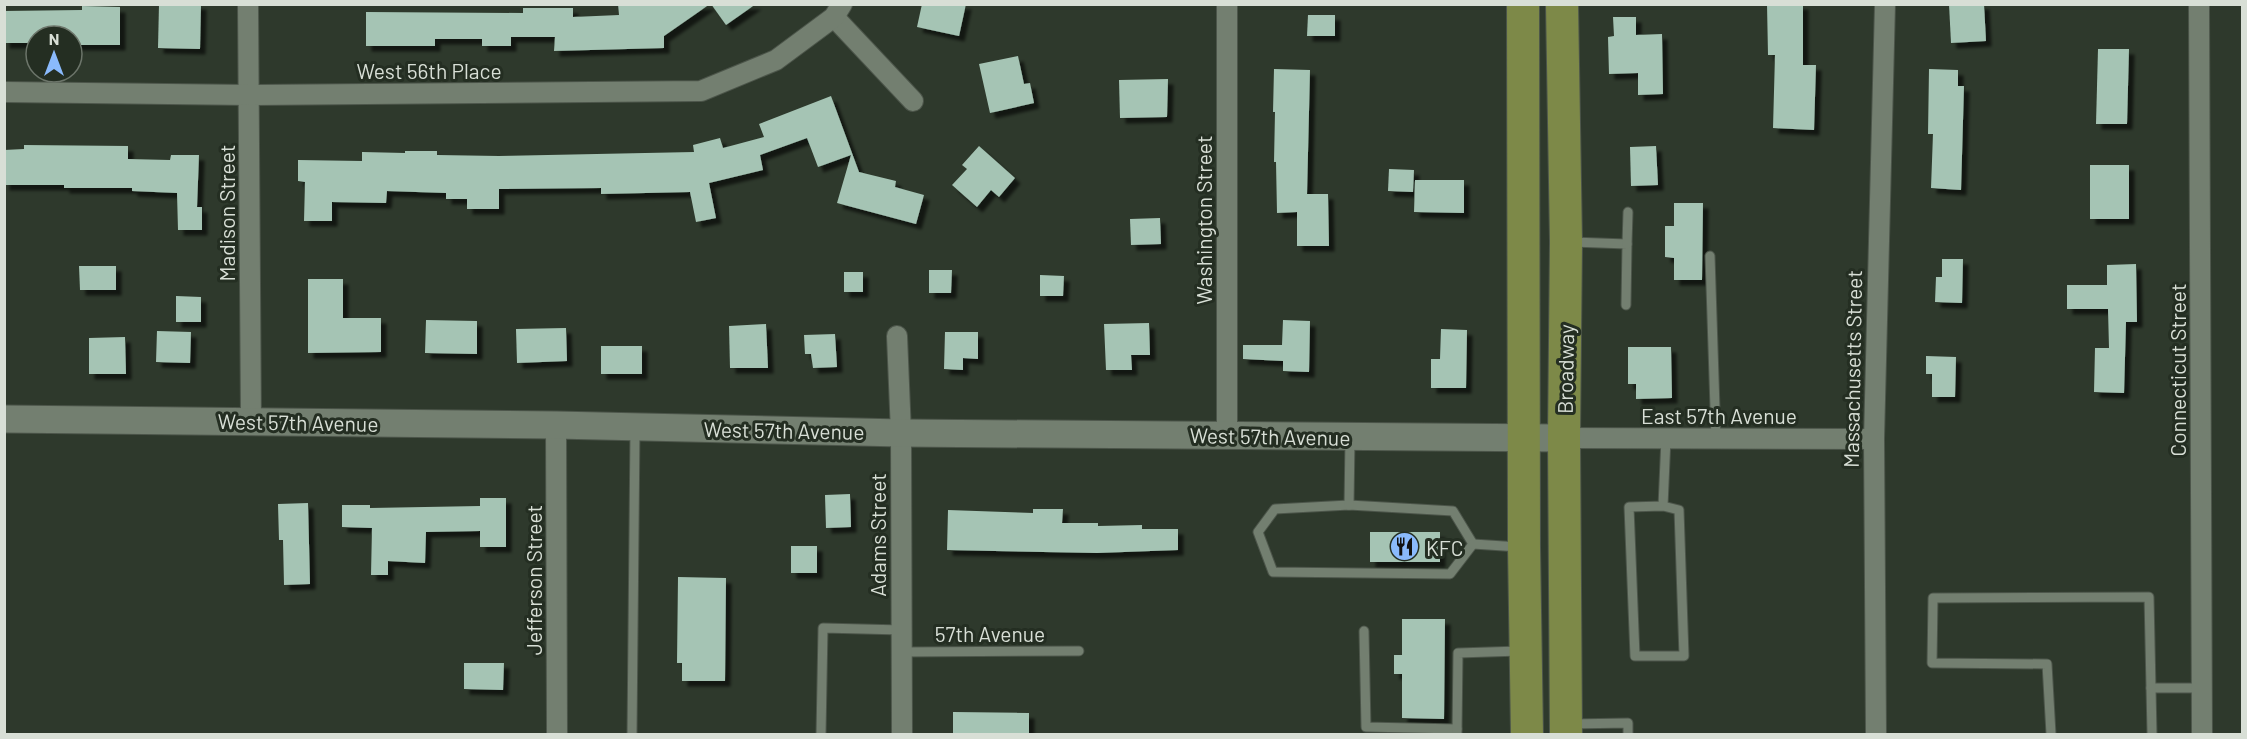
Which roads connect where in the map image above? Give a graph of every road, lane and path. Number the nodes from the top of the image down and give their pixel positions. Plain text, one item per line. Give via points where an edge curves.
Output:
1 (248, 4) edge
2 (1227, 4) edge
3 (1523, 4) edge
4 (1562, 4) edge
5 (1885, 4) edge
6 (2199, 4) edge
7 (838, 11) edge
8 (4, 92) edge
9 (249, 95) junction
10 (913, 101) dead end
11 (1628, 212) dead end
12 (1566, 242) junction
13 (1627, 244) junction
14 (1710, 256) dead end
15 (1626, 304) dead end
16 (897, 336) dead end
17 (4, 419) edge
18 (251, 421) junction
19 (556, 424) junction
20 (635, 426) junction
21 (901, 433) junction
22 (1227, 435) junction
23 (1350, 437) junction
24 (1524, 437) junction
25 (1564, 438) junction
26 (1666, 438) junction
27 (1716, 439) junction
28 (1874, 440) junction
29 (1349, 505) junction
30 (1663, 506) junction
31 (1473, 544) junction
32 (1524, 547) junction
33 (902, 630) junction
34 (1364, 631) dead end
35 (1079, 651) dead end
36 (1526, 651) junction
37 (902, 652) junction
38 (2151, 688) junction
39 (2202, 688) junction
40 (1566, 729) edge
41 (1457, 732) edge
42 (557, 735) edge
43 (632, 735) edge
44 (821, 735) edge
45 (902, 735) edge
46 (1527, 735) edge
47 (1628, 735) edge
48 (1876, 735) edge
49 (2051, 735) edge
50 (2152, 735) edge
51 (2202, 735) edge

1 - 9 street, Madison Street
2 - 22 street, Washington Street
3 - 24 main road, Broadway
4 - 12 main road, Broadway
5 - 28 street, Massachusetts Street
6 - 39 street, Connecticut Street
7 - 9 street, West 56th Place via 776,60 701,91
7 - 10 street
8 - 9 street, West 56th Place
9 - 18 street, Madison Street
11 - 13 lane
12 - 13 lane
12 - 25 main road, Broadway
13 - 15 lane
14 - 27 lane
16 - 21 street, Adams Street
17 - 18 street, West 57th Avenue
18 - 19 street, West 57th Avenue
19 - 20 street, West 57th Avenue
19 - 42 street, Jefferson Street
20 - 21 street, West 57th Avenue
20 - 43 lane
21 - 22 street, West 57th Avenue
21 - 33 street, Adams Street
22 - 23 street, West 57th Avenue
23 - 24 street, West 57th Avenue
23 - 29 lane
24 - 25 street, West 57th Avenue
24 - 32 main road, Broadway
25 - 26 street, East 57th Avenue
25 - 40 main road, Broadway
26 - 27 street, East 57th Avenue
26 - 30 lane
27 - 28 street, East 57th Avenue
28 - 48 street, Massachusetts Street
29 - 31 lane via 1453,511
29 - 31 lane via 1275,509 1258,532 1273,572 1450,574
30 - 30 lane via 1629,507 1635,656 1684,656 1679,510
31 - 32 lane
32 - 36 main road, Broadway
33 - 37 street, Adams Street
33 - 44 lane via 823,628
34 - 41 lane via 1366,728
35 - 37 lane, 57th Avenue
36 - 41 lane via 1458,653
36 - 46 main road, Broadway
37 - 45 street, Adams Street
38 - 39 lane
38 - 49 lane via 2149,597 1933,598 1932,663 2047,664
38 - 50 lane
39 - 51 street, Connecticut Street
40 - 47 lane via 1628,723

